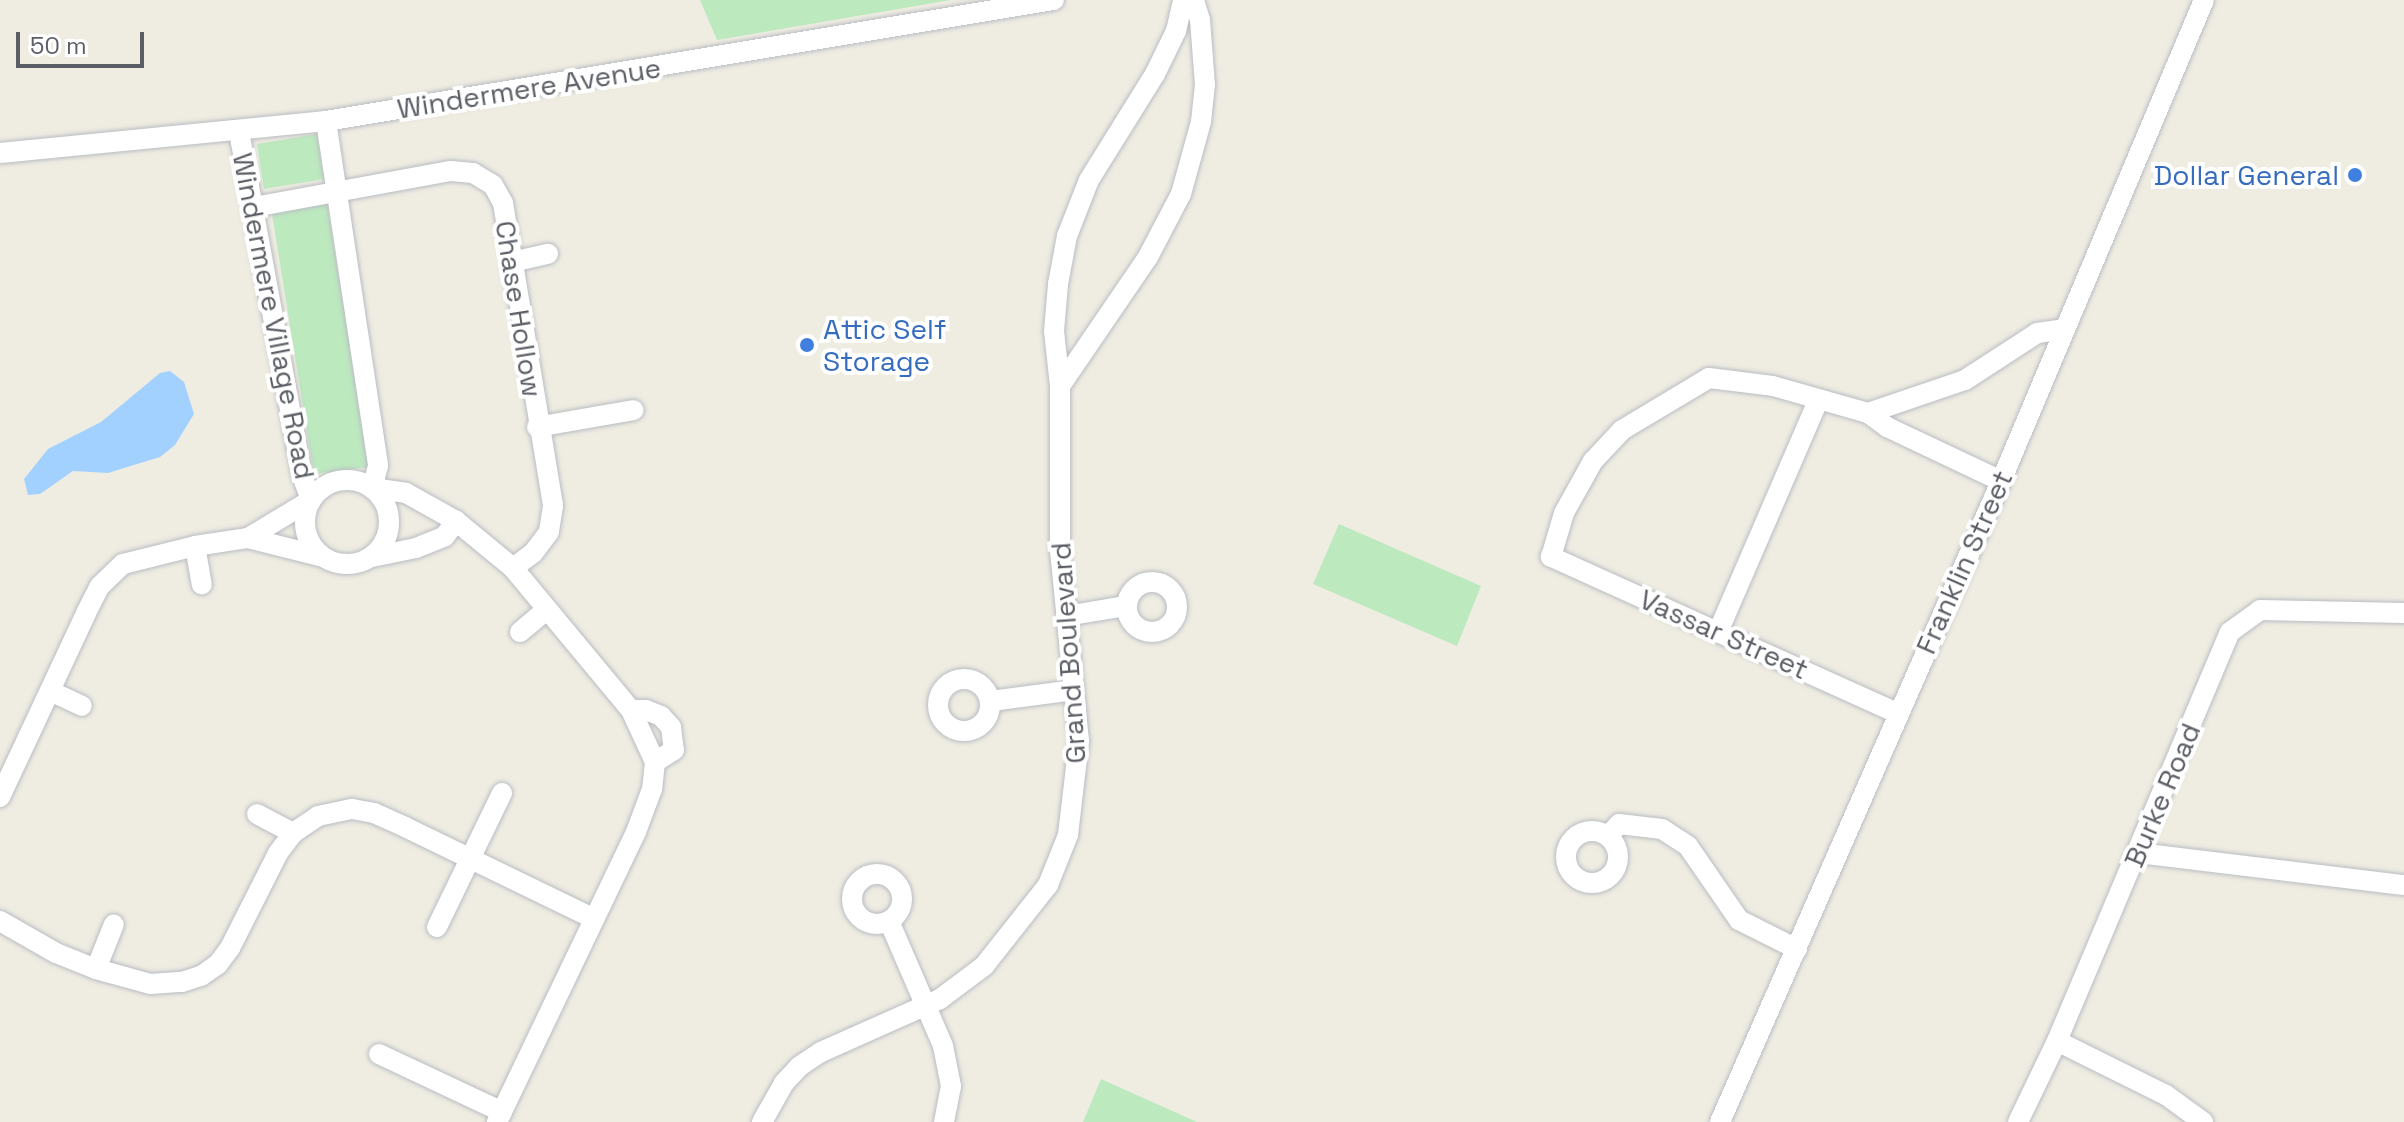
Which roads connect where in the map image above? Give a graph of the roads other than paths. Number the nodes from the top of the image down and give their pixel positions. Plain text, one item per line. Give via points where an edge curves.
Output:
1 (1054, 0) edge
2 (1183, 0) edge
3 (1194, 0) edge
4 (2204, 0) edge
5 (326, 121) junction
6 (239, 132) junction
7 (0, 153) edge
8 (335, 190) junction
9 (254, 207) junction
10 (548, 254) dead end
11 (512, 262) junction
12 (2064, 329) junction
13 (1060, 386) junction
14 (1818, 401) junction
15 (634, 410) dead end
16 (1868, 413) junction
17 (537, 427) junction
18 (2001, 481) junction
19 (372, 488) junction
20 (311, 500) junction
21 (456, 521) junction
22 (248, 538) junction
23 (195, 546) junction
24 (323, 557) junction
25 (372, 557) junction
26 (513, 568) junction
27 (202, 584) dead end
28 (1126, 606) dead end
29 (547, 609) junction
30 (2404, 613) edge
31 (1066, 616) junction
32 (520, 632) dead end
33 (1718, 632) junction
34 (1074, 690) junction
35 (50, 691) junction
36 (991, 701) dead end
37 (82, 706) dead end
38 (631, 710) junction
39 (1897, 713) junction
40 (655, 762) junction
41 (502, 793) dead end
42 (0, 797) edge
43 (257, 814) dead end
44 (293, 833) junction
45 (1608, 836) dead end
46 (2138, 853) junction
47 (470, 859) junction
48 (2404, 885) edge
49 (592, 918) junction
50 (0, 921) edge
51 (889, 921) dead end
52 (114, 924) dead end
53 (437, 927) dead end
54 (1797, 949) junction
55 (96, 969) junction
56 (925, 1006) junction
57 (2057, 1041) junction
58 (379, 1054) dead end
59 (499, 1117) edge
60 (762, 1122) edge
61 (944, 1122) edge
62 (1720, 1122) edge
63 (2018, 1122) edge
64 (2203, 1122) edge

1 - 5 street, Windermere Avenue
2 - 13 street, Grand Boulevard via 1176,31 1155,74 1089,180 1067,236 1054,331
3 - 13 street via 1205,85 1201,122 1181,194 1148,257
4 - 12 street, Franklin Street
5 - 6 street, Windermere Avenue
5 - 8 street
6 - 7 street, Windermere Avenue
6 - 9 street, Windermere Village Road
8 - 9 street, Chase Hollow
8 - 11 street, Chase Hollow via 451,171 473,173 493,185 503,203
8 - 19 street via 378,466
9 - 20 street, Windermere Village Road via 302,475
10 - 11 street
11 - 17 street, Chase Hollow
12 - 16 street via 2037,333 1965,380
12 - 18 street, Franklin Street
13 - 31 street, Grand Boulevard via 1060,550
14 - 16 street
14 - 33 street
14 - 33 street, Vassar Street via 1773,386 1709,378 1622,430 1593,461 1564,513 1551,557
15 - 17 street
16 - 18 street
17 - 26 street, Chase Hollow via 553,506 549,532
18 - 39 street, Franklin Street
19 - 20 street, Windermere Village Road via 360,481 332,482
19 - 21 street, Windermere Village Road via 406,493
19 - 25 street via 388,509 390,522 388,535
20 - 22 street, Windermere Village Road
20 - 24 street, Windermere Village Road via 305,525
21 - 25 street, Windermere Village Road via 445,536
21 - 26 street, Windermere Village Road
22 - 23 street, Windermere Village Road
22 - 24 street, Windermere Village Road
23 - 27 street
23 - 35 street, Windermere Village Road via 123,564 100,586
24 - 25 street, Windermere Village Road via 348,565
26 - 29 street, Windermere Village Road
28 - 31 street
29 - 32 street
29 - 38 street, Windermere Village Road
30 - 46 street, Burke Road via 2260,610 2241,621 2230,632
31 - 34 street, Grand Boulevard
33 - 39 street, Vassar Street
34 - 36 street
34 - 56 street, Grand Boulevard via 1079,741 1075,791 1068,835 1048,885 984,966
35 - 37 street
35 - 42 street, Windermere Village Road
38 - 40 street, Windermere Village Road
38 - 40 street via 661,716 671,727 674,750
39 - 54 street, Franklin Street
40 - 49 street via 652,789 636,832
41 - 47 street
43 - 44 street
44 - 47 street via 318,816 352,809 374,813
44 - 55 street via 230,948 201,976 150,984
45 - 54 street via 1619,824 1662,829 1688,846 1739,920
46 - 48 street
46 - 57 street, Burke Road
47 - 49 street
47 - 53 street
49 - 59 street
50 - 55 street
51 - 56 street
52 - 55 street
54 - 62 street, Franklin Street
56 - 60 street, Grand Boulevard via 800,1066
56 - 61 street via 943,1046 951,1086
57 - 63 street, Burke Road
57 - 64 street via 2166,1095
58 - 59 street

